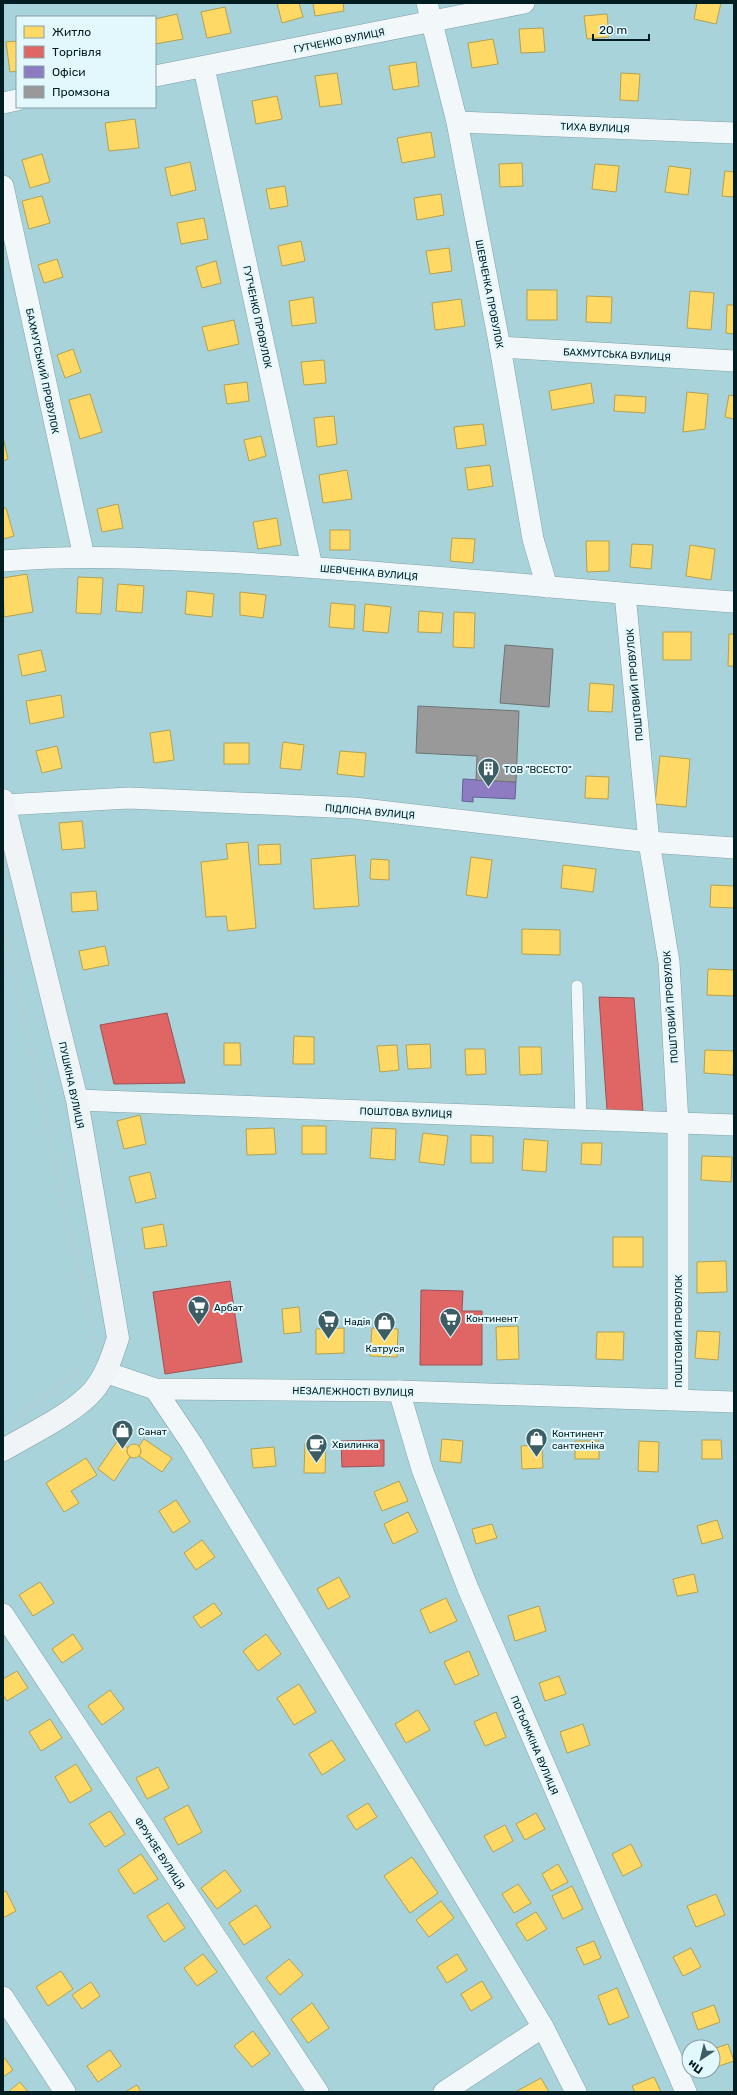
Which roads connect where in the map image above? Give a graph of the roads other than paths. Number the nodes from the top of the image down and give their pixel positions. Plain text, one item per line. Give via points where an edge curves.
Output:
1 (524, 3) edge
2 (429, 12) edge
3 (204, 68) junction
4 (156, 76) edge
5 (16, 100) edge
6 (3, 103) edge
7 (457, 122) junction
8 (734, 133) edge
9 (3, 186) edge
10 (500, 347) junction
11 (734, 361) edge
12 (84, 557) junction
13 (3, 561) edge
14 (312, 567) junction
15 (546, 587) junction
16 (625, 594) junction
17 (734, 602) edge
18 (4, 802) edge
19 (649, 842) junction
20 (734, 848) edge
21 (577, 986) dead end
22 (77, 1100) junction
23 (581, 1119) junction
24 (678, 1123) junction
25 (734, 1125) edge
26 (105, 1372) junction
27 (155, 1389) junction
28 (399, 1392) junction
29 (678, 1399) junction
30 (734, 1402) edge
31 (3, 1450) edge
32 (3, 1614) edge
33 (3, 1997) edge
34 (543, 2027) junction
35 (65, 2092) edge
36 (318, 2092) edge
37 (444, 2092) edge
38 (576, 2092) edge
39 (686, 2092) edge

1 - 2 street, ГУТЧЕНКО ВУЛИЦЯ
2 - 3 street, ГУТЧЕНКО ВУЛИЦЯ
2 - 7 street, ШЕВЧЕНКА ПРОВУЛОК
3 - 4 street, ГУТЧЕНКО ВУЛИЦЯ
3 - 14 street, ГУТЧЕНКО ПРОВУЛОК
5 - 6 street
7 - 8 street, ТИХА ВУЛИЦЯ
7 - 10 street, ШЕВЧЕНКА ПРОВУЛОК
9 - 12 street, БАХМУТСЬКИЙ ПРОВУЛОК
10 - 11 street, БАХМУТСЬКА ВУЛИЦЯ
10 - 15 street, ШЕВЧЕНКА ПРОВУЛОК via 533,539
12 - 13 street, ШЕВЧЕНКА ВУЛИЦЯ
12 - 14 street, ШЕВЧЕНКА ВУЛИЦЯ
14 - 15 street, ШЕВЧЕНКА ВУЛИЦЯ
15 - 16 street, ШЕВЧЕНКА ВУЛИЦЯ
16 - 17 street, ШЕВЧЕНКА ВУЛИЦЯ
16 - 19 street, ПОШТОВИЙ ПРОВУЛОК
18 - 19 street, ПІДЛІСНА ВУЛИЦЯ via 129,798 354,808
18 - 22 main road, ПУШКІНА ВУЛИЦЯ
19 - 20 street, ПІДЛІСНА ВУЛИЦЯ
19 - 24 street, ПОШТОВИЙ ПРОВУЛОК via 669,962
21 - 23 lane
22 - 23 street, ПОШТОВА ВУЛИЦЯ
22 - 26 main road, ПУШКІНА ВУЛИЦЯ via 118,1338
23 - 24 street, ПОШТОВА ВУЛИЦЯ
24 - 25 street, ПОШТОВА ВУЛИЦЯ
24 - 29 street, ПОШТОВИЙ ПРОВУЛОК
26 - 27 street, НЕЗАЛЕЖНОСТІ ВУЛИЦЯ
26 - 31 main road via 93,1390 78,1405
27 - 28 street, НЕЗАЛЕЖНОСТІ ВУЛИЦЯ
27 - 34 street via 192,1444
28 - 29 street, НЕЗАЛЕЖНОСТІ ВУЛИЦЯ
28 - 39 street, ПОТЬОМКІНА ВУЛИЦЯ via 422,1469 467,1586
29 - 30 street, НЕЗАЛЕЖНОСТІ ВУЛИЦЯ
32 - 36 street, ФРУНЗЕ ВУЛИЦЯ
33 - 35 street
34 - 37 street
34 - 38 street

